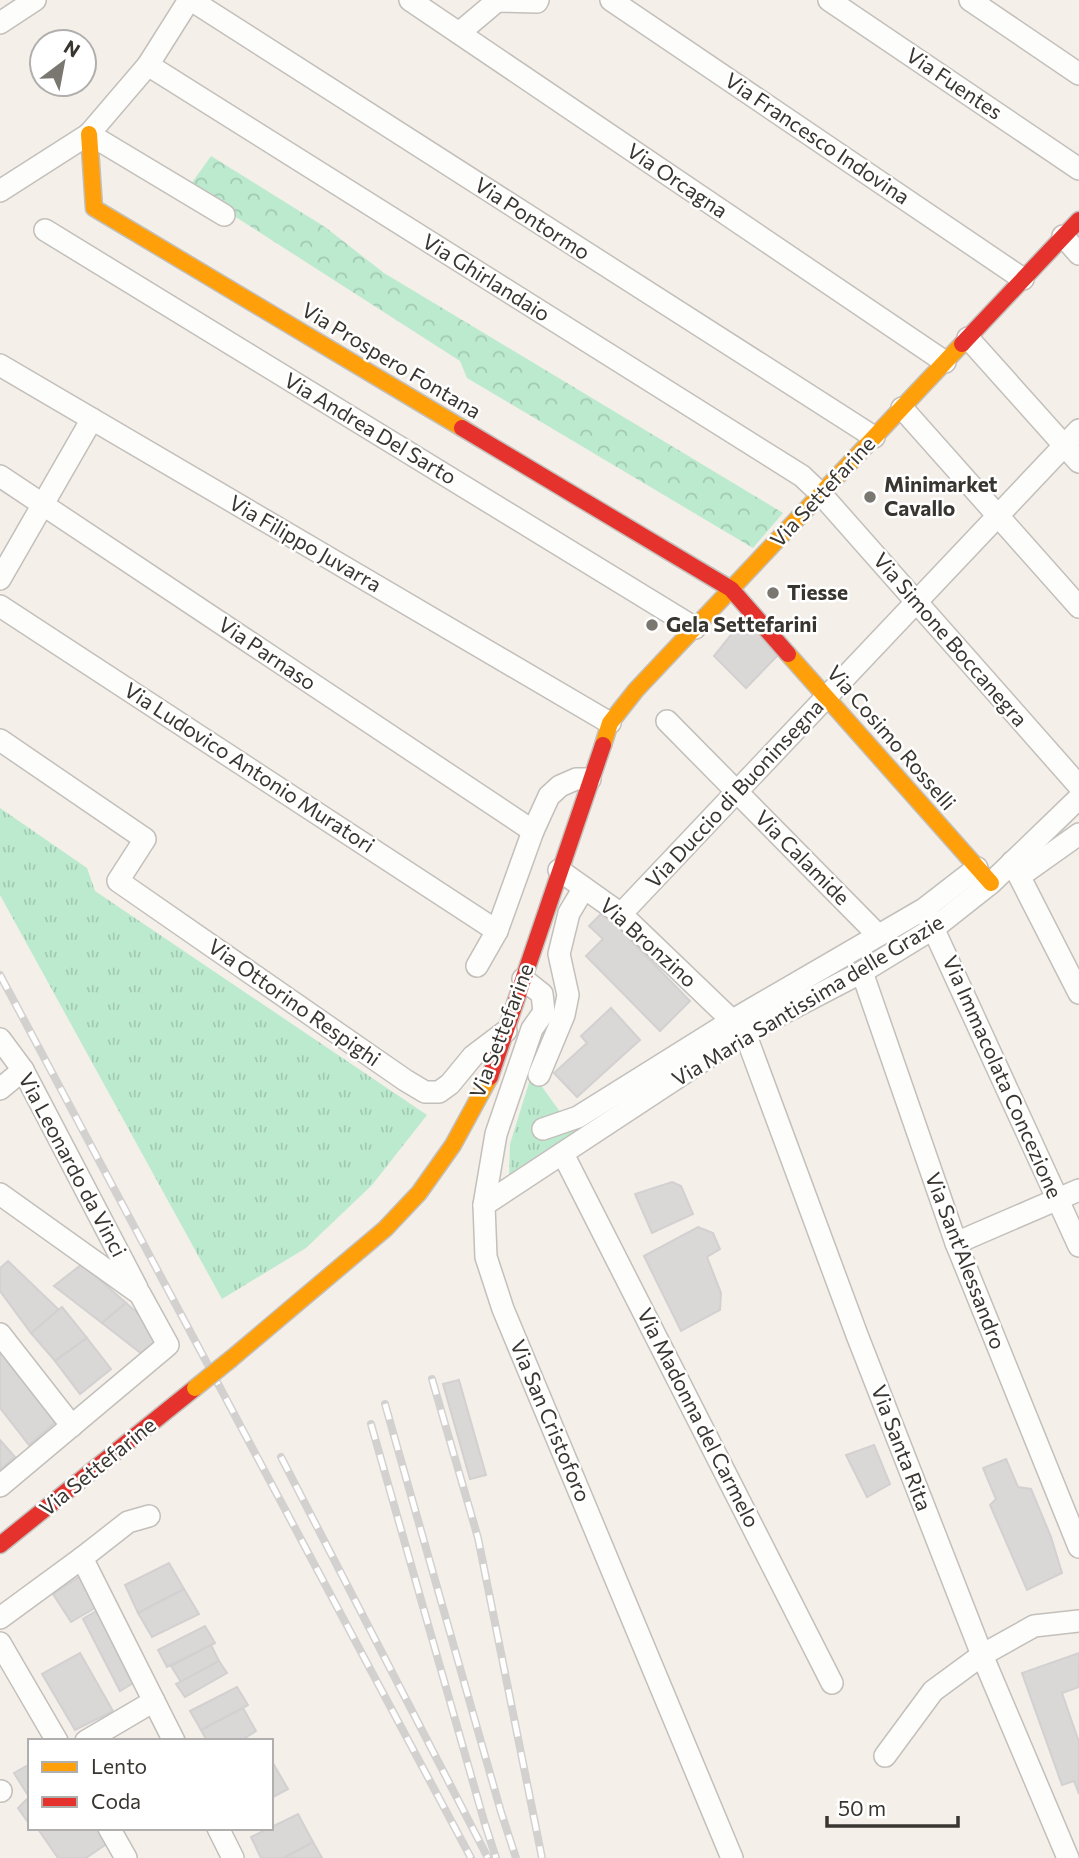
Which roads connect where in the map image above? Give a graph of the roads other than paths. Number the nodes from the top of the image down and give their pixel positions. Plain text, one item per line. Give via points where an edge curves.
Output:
1 (35, 0) edge
2 (190, 0) edge
3 (410, 0) edge
4 (538, 0) edge
5 (611, 0) edge
6 (829, 0) edge
7 (970, 0) edge
8 (0, 23) edge
9 (459, 33) junction
10 (148, 65) junction
11 (1079, 74) edge
12 (89, 134) junction
13 (1079, 169) edge
14 (0, 191) edge
15 (224, 215) dead end
16 (1079, 220) edge
17 (45, 230) dead end
18 (1063, 236) junction
19 (1079, 254) edge
20 (1023, 279) junction
21 (968, 338) junction
22 (945, 362) junction
23 (0, 365) edge
24 (902, 408) junction
25 (92, 419) junction
26 (1079, 430) edge
27 (874, 437) junction
28 (1064, 446) junction
29 (1079, 463) edge
30 (0, 476) edge
31 (821, 494) junction
32 (43, 505) junction
33 (998, 516) junction
34 (0, 579) edge
35 (731, 589) junction
36 (916, 602) junction
37 (0, 606) edge
38 (1079, 607) edge
39 (695, 628) junction
40 (827, 696) junction
41 (667, 721) dead end
42 (610, 723) junction
43 (0, 740) edge
44 (590, 779) junction
45 (1079, 786) edge
46 (736, 792) junction
47 (1079, 798) edge
48 (533, 831) junction
49 (1079, 834) edge
50 (1016, 869) junction
51 (559, 870) junction
52 (984, 876) junction
53 (584, 888) junction
54 (924, 909) junction
55 (621, 914) junction
56 (934, 928) junction
57 (497, 931) junction
58 (878, 935) junction
59 (477, 967) dead end
60 (862, 972) junction
61 (523, 979) junction
62 (1079, 993) edge
63 (739, 1027) junction
64 (506, 1031) junction
65 (0, 1039) edge
66 (23, 1070) junction
67 (539, 1075) dead end
68 (0, 1089) edge
69 (543, 1129) dead end
70 (563, 1154) junction
71 (1079, 1190) edge
72 (0, 1194) edge
73 (1058, 1200) junction
74 (484, 1205) junction
75 (956, 1243) junction
76 (1079, 1246) edge
77 (140, 1294) junction
78 (0, 1334) edge
79 (72, 1426) junction
80 (0, 1486) edge
81 (149, 1516) dead end
82 (0, 1545) edge
83 (1079, 1547) edge
84 (82, 1558) junction
85 (0, 1618) edge
86 (1079, 1620) edge
87 (0, 1643) edge
88 (982, 1655) junction
89 (832, 1683) dead end
90 (154, 1701) junction
91 (56, 1739) edge
92 (89, 1739) edge
93 (173, 1739) edge
94 (885, 1756) dead end
95 (110, 1830) edge
96 (219, 1830) edge
97 (126, 1858) edge
98 (233, 1858) edge
99 (732, 1858) edge
100 (1068, 1858) edge

1 - 8 street
2 - 10 street
2 - 27 street, Via Pontormo
3 - 9 street, Via Orcagna
4 - 9 street via 497,1
5 - 20 street, Via Francesco Indovina
6 - 13 street, Via Fuentes
7 - 11 street
9 - 22 street, Via Orcagna
10 - 12 street
10 - 31 street, Via Ghirlandaio via 802,476
12 - 14 street
12 - 15 street
12 - 35 street, Via Prospero Fontana via 94,208
16 - 18 street, Via Settefarine
17 - 39 street, Via Andrea Del Sarto
18 - 19 street
18 - 20 street, Via Settefarine
20 - 21 street, Via Settefarine
21 - 22 street, Via Settefarine
21 - 28 street
22 - 24 street, Via Settefarine
23 - 25 street, Via Filippo Juvarra
24 - 27 street, Via Settefarine
24 - 33 street
25 - 32 street
25 - 42 street, Via Filippo Juvarra
26 - 28 street, Via Duccio di Buoninsegna
27 - 31 street, Via Settefarine
28 - 29 street
28 - 33 street, Via Duccio di Buoninsegna
30 - 32 street, Via Parnaso
31 - 35 street, Via Settefarine
31 - 36 street, Via Simone Boccanegra
32 - 34 street
32 - 48 street, Via Parnaso
33 - 36 street, Via Duccio di Buoninsegna
33 - 38 street
35 - 39 street, Via Settefarine
35 - 40 street, Via Cosimo Rosselli
36 - 40 street, Via Duccio di Buoninsegna
36 - 45 street, Via Simone Boccanegra
37 - 57 street, Via Ludovico Antonio Muratori
39 - 42 street, Via Settefarine
40 - 46 street, Via Duccio di Buoninsegna
40 - 52 street, Via Cosimo Rosselli
41 - 46 street, Via Calamide
42 - 44 street, Via Settefarine
43 - 64 street, Via Ottorino Respighi via 145,839 118,881 425,1092 439,1092 450,1084 473,1056
44 - 48 street, Via Settefarine via 576,779 549,796
44 - 51 street, Via Settefarine
46 - 55 street, Via Duccio di Buoninsegna
46 - 58 street, Via Calamide
47 - 50 street, Via Maria Santissima delle Grazie
48 - 57 street, Via Settefarine
49 - 50 street, Via Maria Santissima delle Grazie
50 - 52 street, Via Maria Santissima delle Grazie
50 - 62 street
51 - 53 street, Via Bronzino
51 - 61 street, Via Settefarine
52 - 54 street, Via Maria Santissima delle Grazie
52 - 56 street, Via Maria Santissima delle Grazie
53 - 55 street, Via Bronzino
53 - 67 street via 569,914 559,954 568,995 564,1015
54 - 56 street, Via Immacolata Concezione
54 - 58 street, Via Maria Santissima delle Grazie
55 - 63 street, Via Bronzino
56 - 60 street, Via Maria Santissima delle Grazie
56 - 73 street, Via Immacolata Concezione
57 - 59 street, Via Settefarine
58 - 63 street, Via Maria Santissima delle Grazie
60 - 63 street, Via Maria Santissima delle Grazie
60 - 75 street, Via Sant'Alessandro
61 - 64 street, Via Settefarine
61 - 74 street, Via San Cristoforo via 542,994 544,1012 532,1029 496,1134
63 - 69 street via 578,1117
63 - 70 street, Via Maria Santissima delle Grazie
63 - 88 street, Via Santa Rita
64 - 82 street, Via Settefarine, bridge via 488,1082 453,1145 419,1193 385,1229
65 - 66 street, Via Leonardo da Vinci
66 - 68 street
66 - 77 street, Via Leonardo da Vinci
70 - 74 street, Via Maria Santissima delle Grazie
70 - 89 street, Via Madonna del Carmelo
71 - 73 street
72 - 77 street
73 - 75 street
73 - 76 street, Via Immacolata Concezione
74 - 99 street, Via San Cristoforo via 485,1257 503,1309
75 - 83 street, Via Sant'Alessandro
77 - 79 street, Via Leonardo da Vinci via 168,1345
78 - 79 street
79 - 80 street
81 - 84 street via 128,1522
84 - 85 street
84 - 90 street
86 - 88 street via 1034,1626
87 - 91 street
88 - 94 street via 933,1691
88 - 100 street, Via Santa Rita
90 - 92 street
90 - 93 street
95 - 97 street
96 - 98 street

